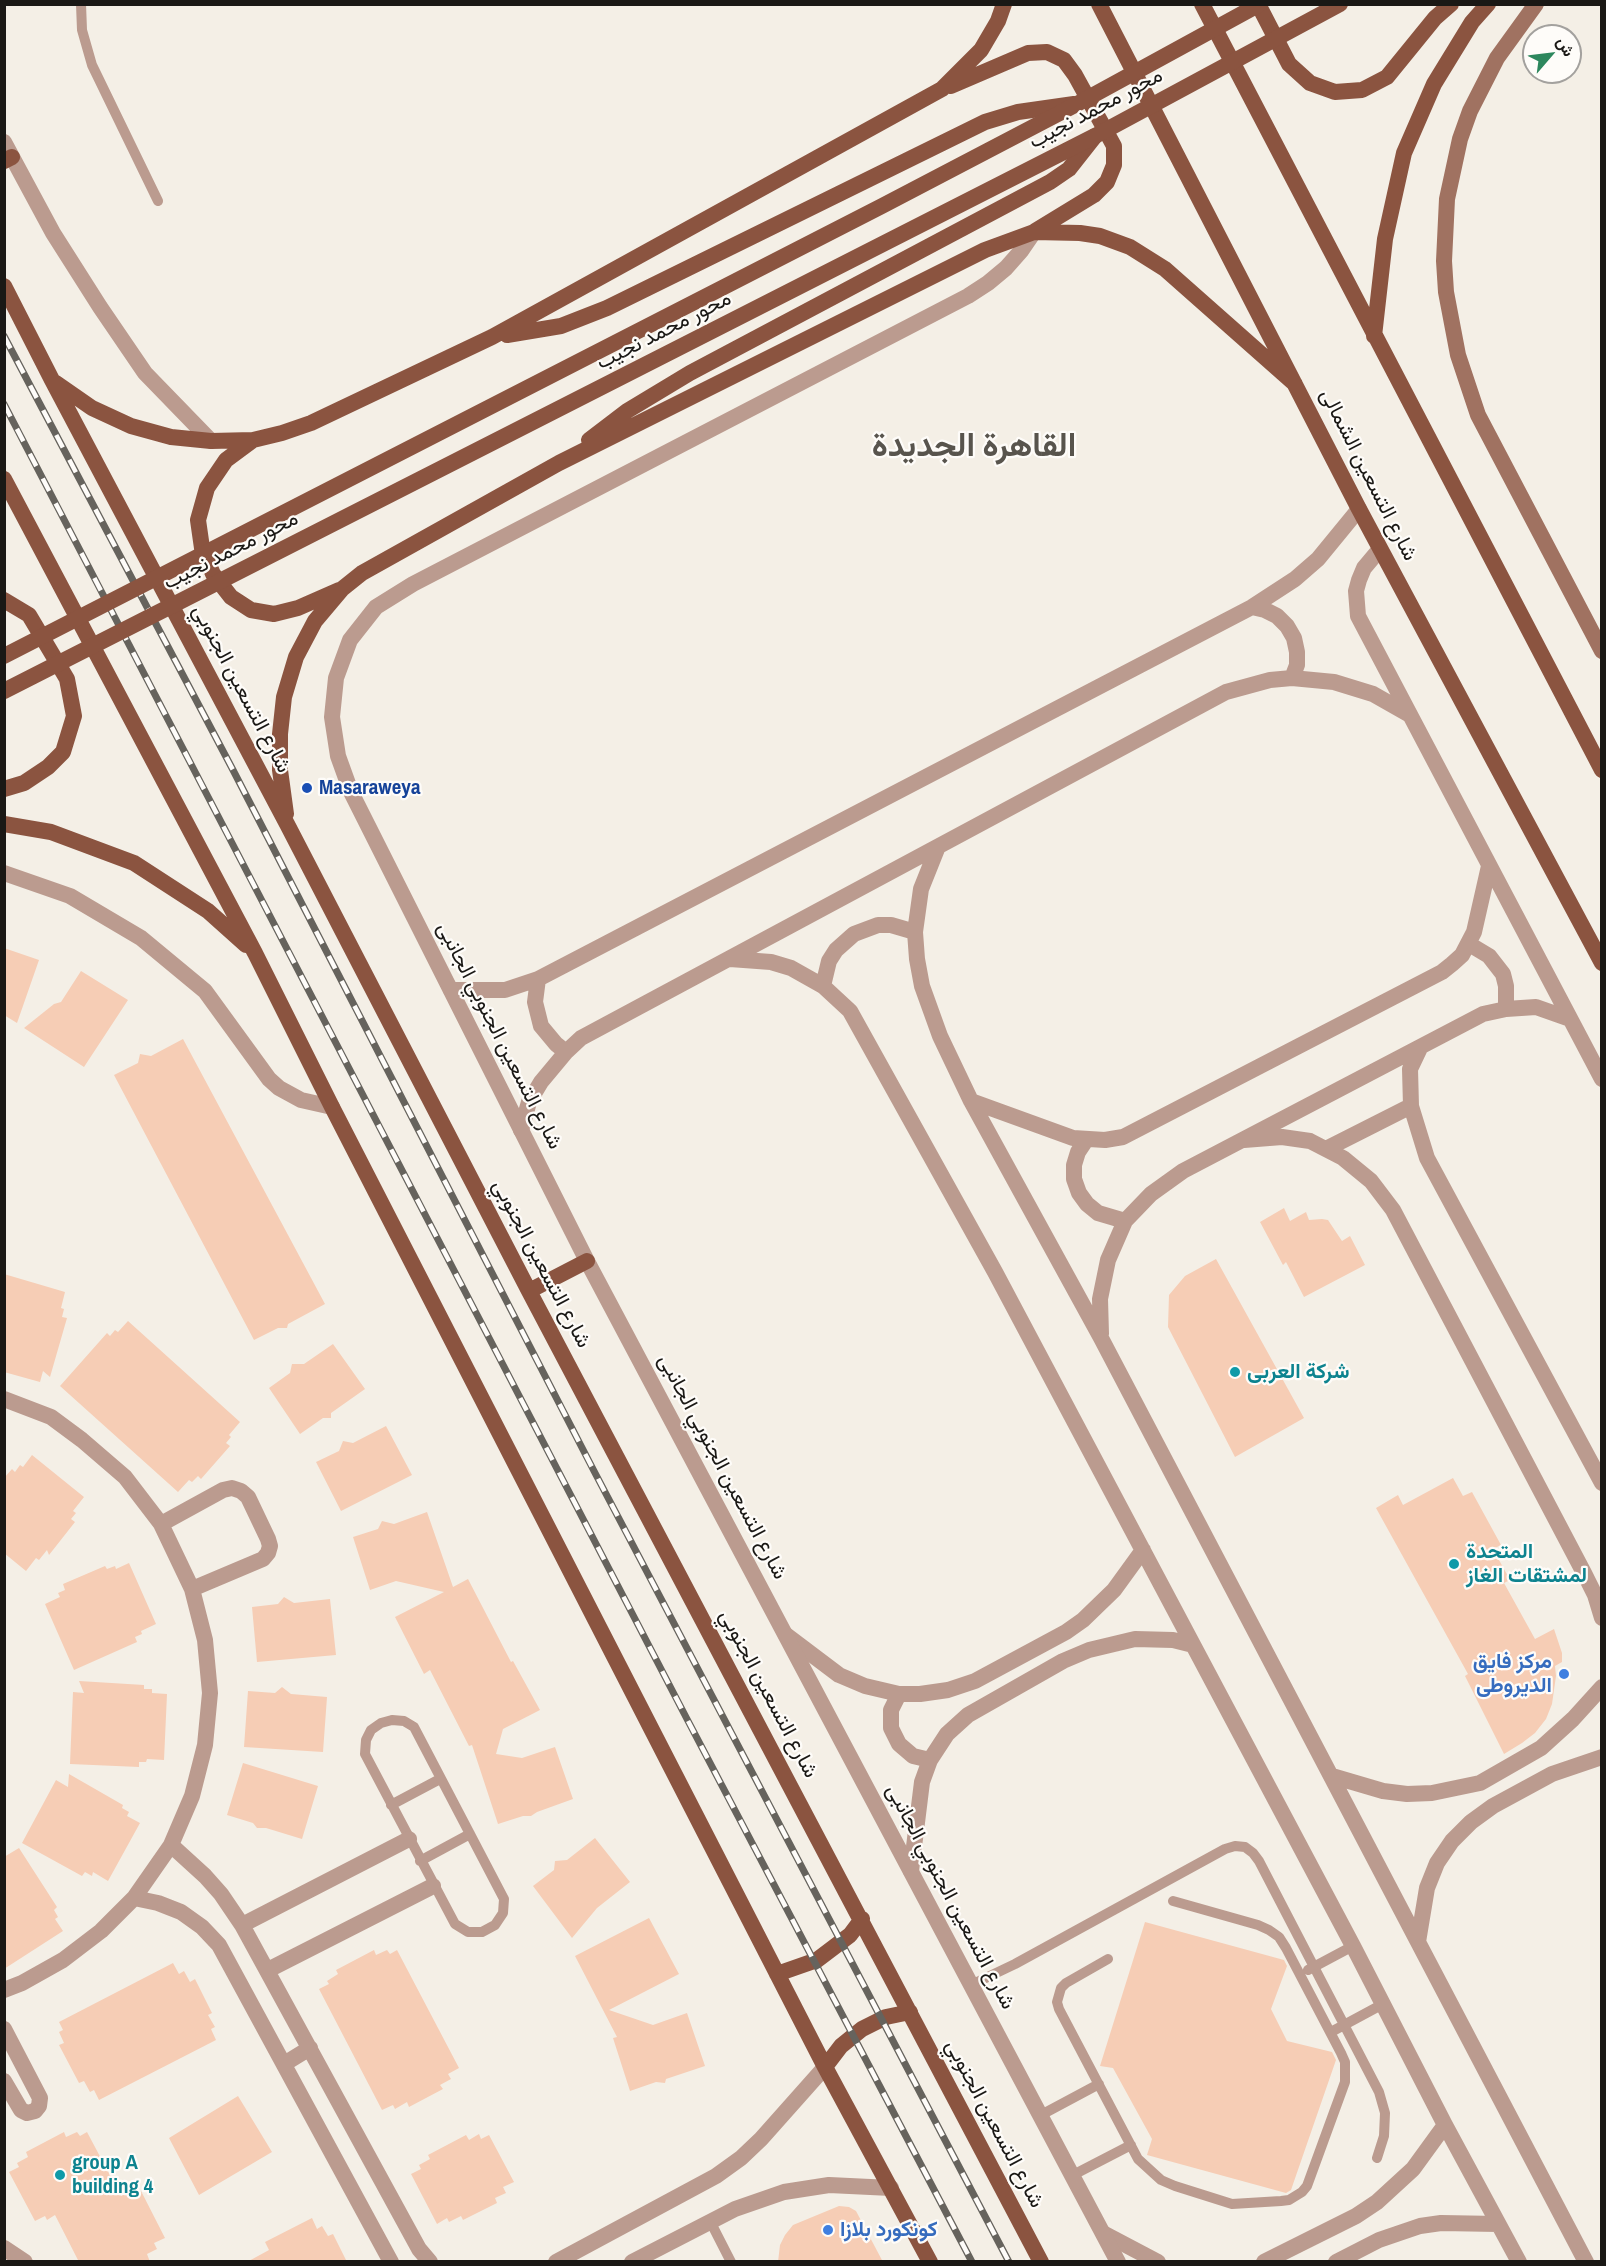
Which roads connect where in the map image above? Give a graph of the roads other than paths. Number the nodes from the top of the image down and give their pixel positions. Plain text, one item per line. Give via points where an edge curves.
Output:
1 (81, 4) edge
2 (1004, 4) edge
3 (1099, 4) edge
4 (1202, 4) edge
5 (1259, 4) edge
6 (1341, 4) edge
7 (1451, 4) edge
8 (1488, 4) edge
9 (1536, 4) edge
10 (942, 89) junction
11 (1077, 104) junction
12 (1095, 136) junction
13 (7, 153) edge
14 (158, 201) dead end
15 (1034, 232) junction
16 (4, 286) edge
17 (1374, 336) junction
18 (492, 337) junction
19 (52, 380) junction
20 (1295, 384) junction
21 (253, 440) junction
22 (211, 441) junction
23 (559, 463) junction
24 (4, 479) edge
25 (1359, 509) junction
26 (1380, 549) junction
27 (342, 589) junction
28 (4, 600) edge
29 (1252, 607) junction
30 (1602, 651) edge
31 (4, 656) edge
32 (1292, 678) junction
33 (4, 692) edge
34 (1410, 715) junction
35 (1602, 770) edge
36 (4, 789) edge
37 (4, 824) edge
38 (287, 824) junction
39 (937, 849) junction
40 (1489, 866) junction
41 (4, 873) edge
42 (915, 932) junction
43 (1469, 944) junction
44 (255, 952) junction
45 (730, 959) junction
46 (1602, 963) edge
47 (538, 979) junction
48 (824, 986) junction
49 (451, 990) junction
50 (1506, 1009) junction
51 (1570, 1019) junction
52 (1420, 1048) junction
53 (566, 1052) junction
54 (1602, 1079) edge
55 (971, 1101) junction
56 (1411, 1106) junction
57 (332, 1107) junction
58 (521, 1130) junction
59 (1086, 1140) junction
60 (1244, 1140) junction
61 (1326, 1149) junction
62 (1125, 1221) junction
63 (587, 1261) junction
64 (529, 1291) junction
65 (1101, 1338) junction
66 (4, 1399) edge
67 (1602, 1483) edge
68 (161, 1524) junction
69 (1143, 1550) junction
70 (192, 1589) junction
71 (1602, 1618) edge
72 (786, 1635) junction
73 (1193, 1645) junction
74 (1602, 1687) edge
75 (899, 1694) junction
76 (1602, 1700) edge
77 (1602, 1707) edge
78 (1602, 1757) edge
79 (930, 1760) junction
80 (1332, 1776) junction
81 (440, 1779) junction
82 (391, 1805) junction
83 (470, 1834) junction
84 (409, 1839) junction
85 (171, 1845) junction
86 (420, 1861) junction
87 (912, 1871) junction
88 (433, 1886) junction
89 (134, 1898) junction
90 (1173, 1901) dead end
91 (862, 1920) junction
92 (242, 1925) junction
93 (1418, 1942) junction
94 (1353, 1946) junction
95 (1108, 1959) dead end
96 (1314, 1966) junction
97 (268, 1970) junction
98 (777, 1974) junction
99 (1300, 1974) junction
100 (971, 1985) junction
101 (4, 1990) edge
102 (1383, 2004) junction
103 (910, 2012) junction
104 (1344, 2025) junction
105 (4, 2029) edge
106 (1331, 2032) junction
107 (310, 2048) junction
108 (284, 2064) junction
109 (825, 2067) junction
110 (4, 2081) edge
111 (1099, 2084) junction
112 (1041, 2115) junction
113 (1445, 2125) junction
114 (1131, 2145) junction
115 (1377, 2158) dead end
116 (1073, 2175) junction
117 (891, 2188) junction
118 (710, 2221) junction
119 (1498, 2224) junction
120 (1103, 2234) junction
121 (4, 2248) edge
122 (424, 2260) edge
123 (25, 2262) edge
124 (391, 2262) edge
125 (556, 2262) edge
126 (632, 2262) edge
127 (731, 2262) edge
128 (930, 2262) edge
129 (1041, 2262) edge
130 (1118, 2262) edge
131 (1158, 2262) edge
132 (1264, 2262) edge
133 (1336, 2262) edge
134 (1519, 2262) edge
135 (1586, 2262) edge

1 - 14 lane via 82,30 92,65
2 - 10 main road via 981,50
3 - 20 main road, شارع التسعين الشمالى
4 - 17 main road
5 - 7 main road via 1289,64 1310,83 1335,92 1362,90 1387,77
5 - 11 main road, محور محمد نجيب, bridge
6 - 12 main road, محور محمد نجيب, bridge
8 - 17 main road via 1472,22 1434,84 1404,153 1385,239
9 - 30 main road via 1497,58 1460,139 1448,199 1446,292 1458,355 1479,415
10 - 15 main road via 1029,53 1047,52 1064,60 1075,75 1114,146 1114,165 1107,182 1094,195
10 - 18 main road
11 - 18 main road via 1018,112 985,122 607,308 561,326
11 - 31 main road, محور محمد نجيب, bridge
12 - 23 main road via 1069,169 1050,182 690,373 627,411
12 - 33 main road, محور محمد نجيب, bridge
13 - 22 street via 53,234 145,373
15 - 20 main road via 1080,233 1130,246 1165,269
15 - 23 main road via 985,250
15 - 49 street, شارع التسعين الجنوبي الجانبى via 1006,268 968,296 423,579 376,607 350,640 336,678 332,717 338,756 351,792
16 - 19 main road, شارع التسعين الجنوبي
17 - 35 main road
18 - 21 main road via 311,423
19 - 22 main road via 92,408 131,426 171,437
19 - 38 main road, شارع التسعين الجنوبي
20 - 25 main road, شارع التسعين الشمالى
21 - 22 main road
21 - 27 main road via 226,460 207,488 198,520 202,548 213,574 231,597 251,609 274,614
23 - 27 main road via 384,559
24 - 44 main road
25 - 26 main road, شارع التسعين الشمالى
25 - 29 street via 1318,559
26 - 34 street via 1359,580 1358,616
26 - 46 main road, شارع التسعين الشمالى
27 - 38 main road via 315,621 296,657 284,697 280,770
28 - 36 main road via 29,615 67,680 74,716 63,752 24,783
29 - 32 street via 1271,613 1294,638 1297,665
29 - 47 street
32 - 34 street via 1354,687
32 - 39 street via 1226,692
34 - 40 street
37 - 44 main road via 51,832 134,863 208,910
38 - 64 main road, شارع التسعين الجنوبي
39 - 42 street via 921,889
39 - 45 street
40 - 43 street
40 - 51 street
41 - 57 street via 69,896 141,938 205,990 279,1088 301,1100
42 - 48 street via 891,925 854,934 836,950 827,967
42 - 55 street via 922,986 940,1036
43 - 50 street via 1489,956 1503,974
43 - 59 street via 1442,972 1123,1137
44 - 57 main road
45 - 48 street via 771,962
45 - 53 street via 581,1038
47 - 49 street via 505,990
47 - 53 street via 535,1002 541,1026
48 - 69 street via 850,1011
49 - 58 street, شارع التسعين الجنوبي الجانبى
50 - 51 street via 1536,1007
50 - 52 street via 1483,1014
51 - 54 street
52 - 56 street via 1410,1069
52 - 60 street
53 - 58 street via 540,1082
55 - 59 street
55 - 65 street
56 - 61 street
56 - 67 street via 1427,1158
57 - 98 main road
58 - 63 street, شارع التسعين الجنوبي الجانبى
59 - 62 street via 1074,1165 1079,1192 1098,1213
60 - 61 street via 1282,1137 1310,1141
60 - 62 street via 1183,1171 1151,1194
61 - 71 street via 1371,1181 1393,1210 1584,1573
62 - 65 street via 1108,1260 1100,1299
63 - 64 main road
63 - 72 street, شارع التسعين الجنوبي الجانبى
64 - 91 main road, شارع التسعين الجنوبي
65 - 80 street
66 - 68 street via 51,1417 82,1440 125,1477
68 - 70 street
68 - 70 street via 223,1490 232,1488 248,1497 268,1539 268,1553
69 - 73 street
69 - 75 street via 1114,1590 1066,1632 975,1681 948,1690
70 - 85 street via 205,1640 210,1693 205,1745 192,1796
72 - 75 street via 839,1674 865,1686
72 - 87 street, شارع التسعين الجنوبي الجانبى
73 - 79 street via 1144,1639 1089,1650 968,1715 947,1734
73 - 94 street
74 - 80 street via 1541,1748 1480,1783 1448,1791 1407,1794
75 - 79 street via 891,1710 891,1728 899,1744 913,1756
76 - 77 street
78 - 93 street via 1552,1774 1493,1806 1452,1841 1427,1888
79 - 87 street via 922,1782
80 - 93 street
81 - 82 lane
81 - 82 lane via 414,1727 392,1719 381,1722 371,1730 365,1754
81 - 83 lane
82 - 84 lane
83 - 86 lane
83 - 88 lane via 504,1899 503,1913 495,1925 482,1932 468,1932 455,1924
84 - 86 lane
84 - 92 street
85 - 89 street
85 - 92 street via 205,1876
86 - 88 lane
87 - 100 street, شارع التسعين الجنوبي الجانبى
88 - 97 street
89 - 101 street via 101,1931 63,1960
89 - 108 street via 158,1902 181,1912 219,1945
90 - 99 lane via 1269,1930 1279,1938
91 - 98 main road via 850,1935 816,1960
91 - 103 main road, شارع التسعين الجنوبي
92 - 97 street
93 - 135 street
94 - 96 lane
94 - 102 street
95 - 111 lane via 1066,1983 1057,2002
96 - 99 lane
96 - 100 lane via 1253,1853 1235,1846
96 - 104 lane
97 - 107 street
98 - 109 main road
99 - 106 lane
100 - 112 street, شارع التسعين الجنوبي الجانبى
102 - 104 lane
102 - 113 street
103 - 109 main road via 886,2017 862,2029 841,2046
103 - 129 main road, شارع التسعين الجنوبي
104 - 106 lane
104 - 115 lane via 1379,2092 1385,2113 1384,2136
105 - 110 street via 40,2098 35,2111 21,2110
106 - 114 lane via 1345,2062 1345,2082 1307,2186 1296,2197 1281,2202 1223,2202 1161,2180 1138,2159
107 - 108 street
107 - 122 street
108 - 124 street
109 - 117 main road
109 - 125 street via 741,2158 716,2176
111 - 112 lane
111 - 114 lane
112 - 116 street, شارع التسعين الجنوبي الجانبى
113 - 119 street
113 - 132 street via 1413,2169 1377,2202
114 - 116 lane
116 - 120 street, شارع التسعين الجنوبي الجانبى
117 - 118 street via 829,2185 784,2192
117 - 128 main road
118 - 126 street
118 - 127 lane
119 - 133 street via 1420,2226 1379,2240
119 - 134 street
120 - 130 street, شارع التسعين الجنوبي الجانبى
120 - 131 street
121 - 123 street

